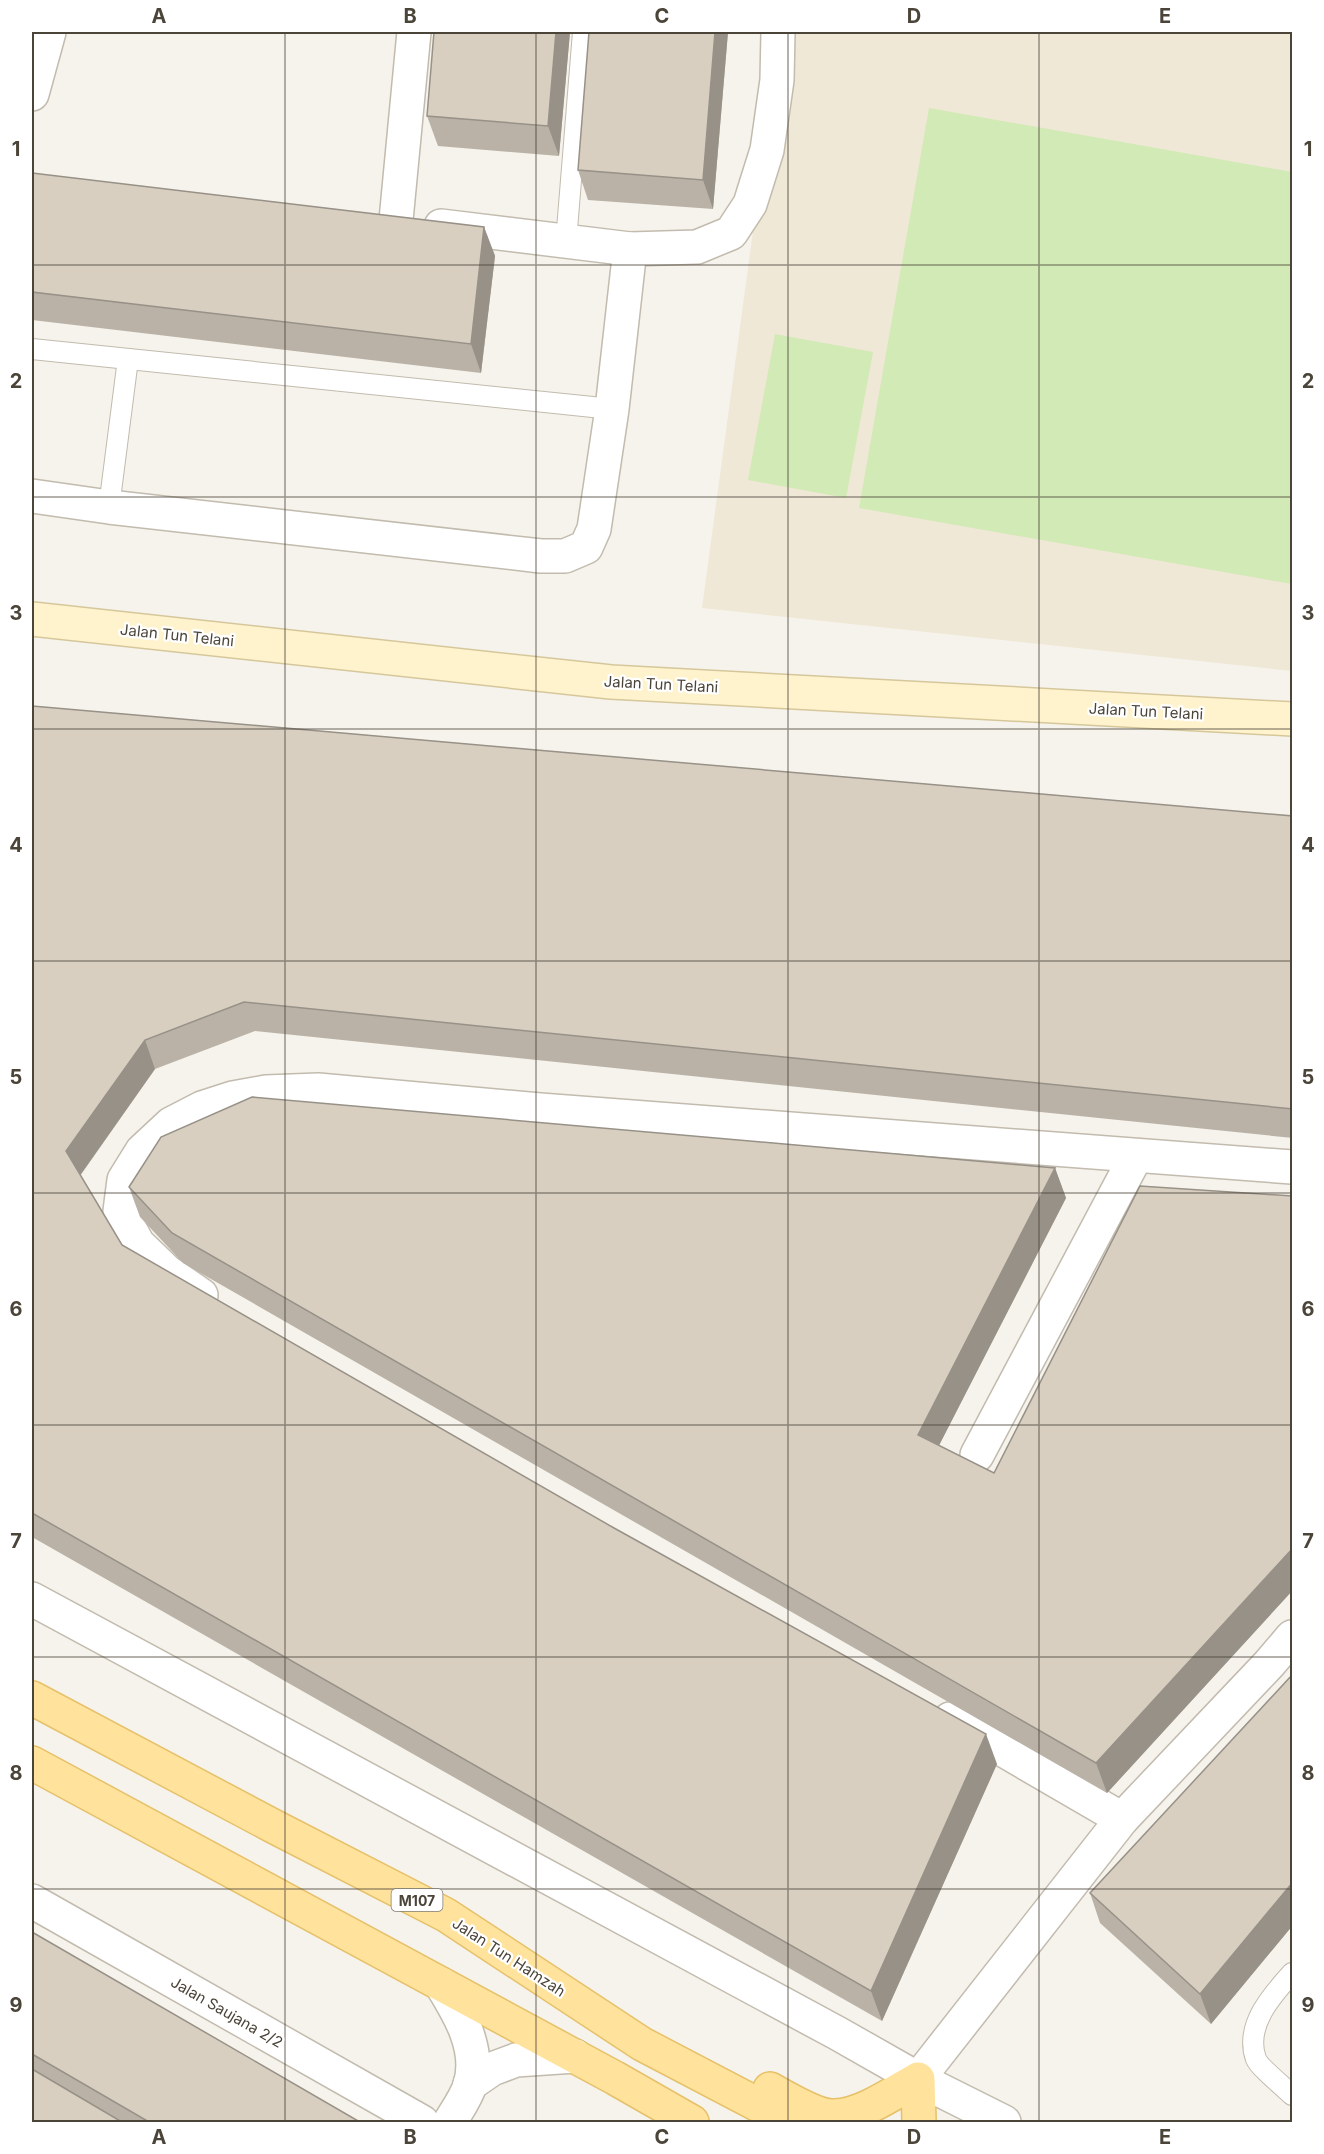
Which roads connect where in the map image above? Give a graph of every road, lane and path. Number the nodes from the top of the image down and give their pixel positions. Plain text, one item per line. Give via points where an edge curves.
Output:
1 (49, 32) edge
2 (414, 32) edge
3 (583, 32) edge
4 (778, 32) edge
5 (32, 94) edge
6 (361, 216) edge
7 (396, 220) junction
8 (566, 242) junction
9 (630, 249) junction
10 (32, 349) edge
11 (128, 359) junction
12 (612, 409) junction
13 (32, 496) edge
14 (109, 507) junction
15 (32, 619) edge
16 (1293, 719) edge
17 (1136, 1156) junction
18 (1293, 1167) edge
19 (228, 1311) edge
20 (977, 1455) dead end
21 (32, 1599) edge
22 (1293, 1637) edge
23 (32, 1698) edge
24 (926, 1706) edge
25 (32, 1763) edge
26 (1122, 1819) junction
27 (32, 1901) edge
28 (446, 1915) junction
29 (1293, 1973) edge
30 (441, 1984) junction
31 (575, 2056) junction
32 (918, 2079) junction
33 (470, 2084) junction
34 (1293, 2095) edge
35 (422, 2122) edge
36 (450, 2122) edge
37 (692, 2122) edge
38 (791, 2122) edge
39 (919, 2122) edge
40 (1004, 2122) edge

1 - 5 street
2 - 7 street
3 - 8 lane
4 - 9 street via 777,80 767,150 750,204 731,233 697,247
6 - 7 street
7 - 8 street
8 - 9 street
9 - 12 street
10 - 11 lane
11 - 12 lane
11 - 14 lane
12 - 14 street via 594,530 585,547 564,556
13 - 14 street
15 - 16 street, Jalan Tun Telani via 611,682
17 - 18 street
17 - 19 street via 318,1090 266,1092 212,1105 171,1124 142,1150 124,1180 120,1212 138,1244 166,1271
17 - 20 street
21 - 32 street
22 - 26 street
23 - 28 main road, Jalan Tun Hamzah / M107
24 - 26 street
25 - 30 main road
26 - 32 street
27 - 35 street, Jalan Saujana 2/2
28 - 32 main road via 685,2046 802,2106 833,2117 862,2110
28 - 38 main road, Jalan Tun Hamzah / M107 via 642,2044
29 - 34 lane via 1271,1996 1259,2017 1254,2039 1257,2060
30 - 31 main road
30 - 33 street via 467,2032 472,2058
31 - 33 street via 516,2060
31 - 37 main road
32 - 39 main road
32 - 40 street
33 - 36 street

